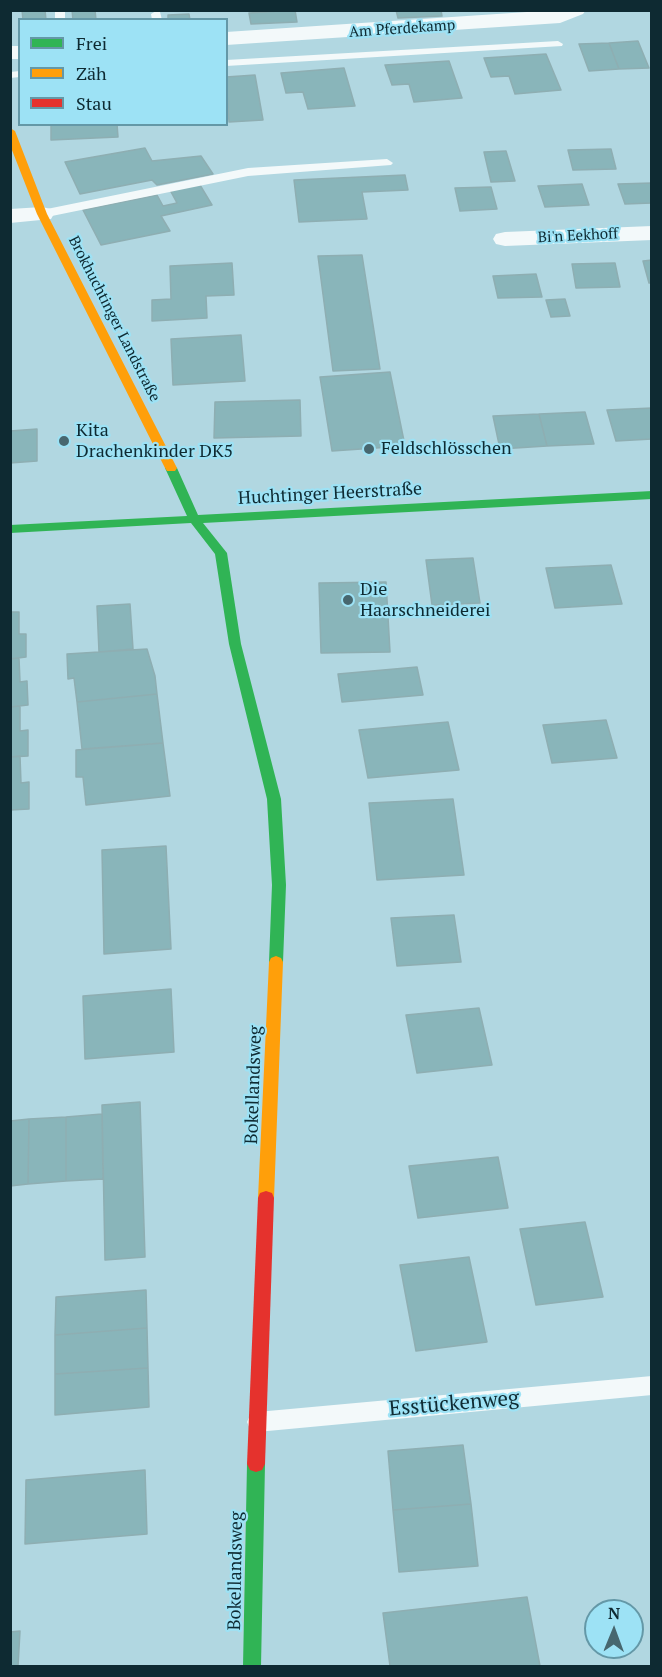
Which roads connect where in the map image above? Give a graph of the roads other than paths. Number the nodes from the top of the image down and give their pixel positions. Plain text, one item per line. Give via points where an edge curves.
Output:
1 (576, 10) edge
2 (228, 39) edge
3 (558, 44) dead end
4 (228, 63) edge
5 (10, 130) edge
6 (387, 163) dead end
7 (42, 214) junction
8 (10, 216) edge
9 (651, 232) edge
10 (505, 239) dead end
11 (651, 495) edge
12 (194, 519) junction
13 (10, 530) edge
14 (651, 1385) edge
15 (257, 1422) junction
16 (252, 1666) edge

1 - 2 street, Am Pferdekamp via 560,17 518,21
3 - 4 lane
5 - 7 street, Brokhuchtinger Landstraße
6 - 7 lane via 248,172
7 - 8 street
7 - 12 street, Brokhuchtinger Landstraße
9 - 10 street, Bi'n Eekhoff
11 - 12 street, Huchtinger Heerstraße
12 - 13 street, Huchtinger Heerstraße
12 - 15 street, Bokellandsweg via 221,553 235,644 274,810 279,885
14 - 15 lane, Esstückenweg
15 - 16 street, Bokellandsweg

